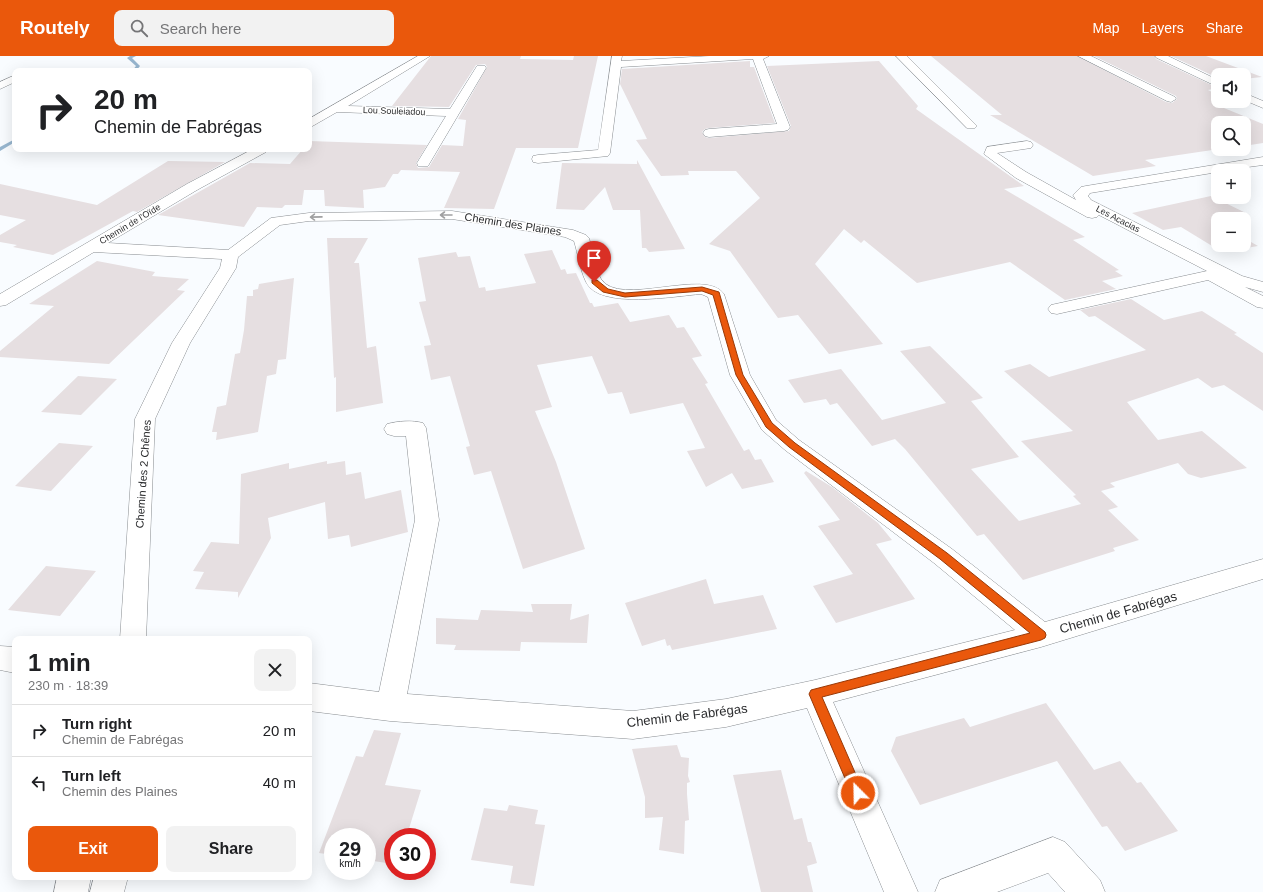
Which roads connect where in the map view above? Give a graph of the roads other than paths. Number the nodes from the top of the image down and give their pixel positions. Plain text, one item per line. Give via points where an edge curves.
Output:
1 (425, 56) edge
2 (757, 56) edge
3 (764, 56) edge
4 (901, 56) edge
5 (1083, 56) edge
6 (1160, 56) edge
7 (616, 60) edge
8 (481, 68) dead end
9 (12, 80) edge
10 (1211, 81) edge
11 (0, 86) edge
12 (1171, 99) dead end
13 (1251, 99) edge
14 (1263, 105) edge
15 (336, 109) junction
16 (453, 113) junction
17 (312, 122) edge
18 (971, 126) dead end
19 (709, 133) dead end
20 (1027, 145) dead end
21 (256, 152) edge
22 (538, 159) dead end
23 (1263, 161) edge
24 (423, 163) dead end
25 (91, 247) junction
26 (231, 255) junction
27 (1210, 275) junction
28 (1263, 287) edge
29 (0, 301) edge
30 (1263, 303) edge
31 (1057, 309) dead end
32 (394, 429) dead end
33 (1263, 570) edge
34 (1041, 635) junction
35 (133, 636) edge
36 (0, 658) edge
37 (12, 660) edge
38 (815, 694) junction
39 (312, 697) edge
40 (390, 707) junction
41 (73, 880) edge
42 (110, 880) edge
43 (71, 892) edge
44 (107, 892) edge
45 (900, 892) edge
46 (952, 892) edge
47 (1088, 892) edge

1 - 15 street
2 - 3 street
2 - 7 street
2 - 19 street via 784,127
4 - 18 street
5 - 12 street
6 - 10 street
7 - 22 street via 604,153
8 - 16 street
9 - 11 street
13 - 14 street
15 - 16 street, Lou Souleiadou
15 - 17 street
16 - 24 street
20 - 27 street via 991,150 990,154 1028,179
21 - 25 street, Chemin de l'Oïde via 192,186
23 - 28 street, Les Acacias via 1086,190 1080,195 1086,203 1236,279
25 - 26 street
25 - 29 street, Chemin de l'Oïde
34 -> 26 street, Chemin des Plaines via 943,556 792,445 769,425 740,375 716,294 702,289 625,295 606,291 594,282 581,238 568,233 452,215 309,217 276,221
26 - 35 street, Chemin des 2 Chênes via 228,268 181,343 144,419
27 - 30 street
27 - 31 street
32 - 40 street via 416,428 427,520
33 - 34 street, Chemin de Fabrégas
34 - 38 street, Chemin de Fabrégas
36 - 37 street
38 - 40 street, Chemin de Fabrégas via 726,713 634,725
38 - 45 street
39 - 40 street, Chemin de Fabrégas
41 - 43 street
42 - 44 street
46 - 47 street via 1053,854

